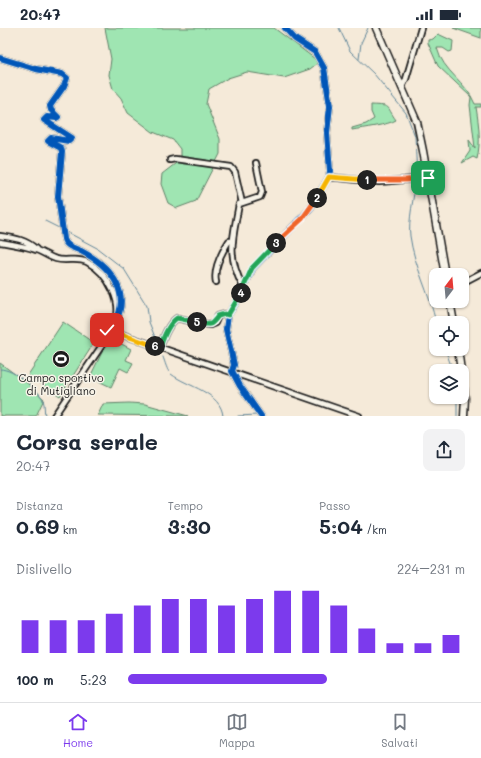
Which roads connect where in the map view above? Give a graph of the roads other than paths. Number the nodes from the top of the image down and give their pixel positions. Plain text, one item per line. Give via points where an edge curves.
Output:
1 (285, 28) edge
2 (376, 28) edge
3 (421, 28) edge
4 (0, 58) edge
5 (402, 87) junction
6 (170, 160) dead end
7 (256, 163) dead end
8 (329, 177) junction
9 (428, 178) junction
10 (242, 203) junction
11 (0, 236) edge
12 (233, 241) junction
13 (0, 242) edge
14 (37, 250) junction
15 (444, 268) edge
16 (481, 273) edge
17 (469, 279) edge
18 (216, 282) dead end
19 (243, 287) junction
20 (228, 315) junction
21 (114, 327) junction
22 (160, 348) junction
23 (232, 371) junction
24 (465, 404) edge
25 (260, 414) edge
26 (54, 416) edge
27 (359, 416) edge
28 (464, 416) edge

1 - 8 street via 295,39 315,52 324,68 330,106 327,133
2 - 5 main road
3 - 5 street
4 - 21 street via 62,74 67,78 50,106 58,117 46,117 44,120 72,138 51,138 48,141 61,148 62,152 58,196 64,239 66,244 90,257 115,279 122,294 122,302
5 - 9 main road via 417,122
6 - 10 street via 231,167 235,172
7 - 10 street via 262,192 260,197
8 - 9 street via 379,182
8 - 19 street via 310,209 256,263
9 - 15 main road
10 - 12 street via 239,204
11 - 14 street via 29,243
12 - 18 street via 226,245 218,264 214,275
12 - 19 street via 233,266
13 - 14 street
14 - 21 street via 55,258 81,260 99,271 113,290 116,311
16 - 17 street
19 - 20 street
20 - 22 street via 218,316 215,323 210,325 177,318 173,321
20 - 23 street via 226,329 234,365
21 - 22 street
21 - 26 street via 107,330 109,335
22 - 23 street
23 - 25 street
23 - 27 street
24 - 28 main road

